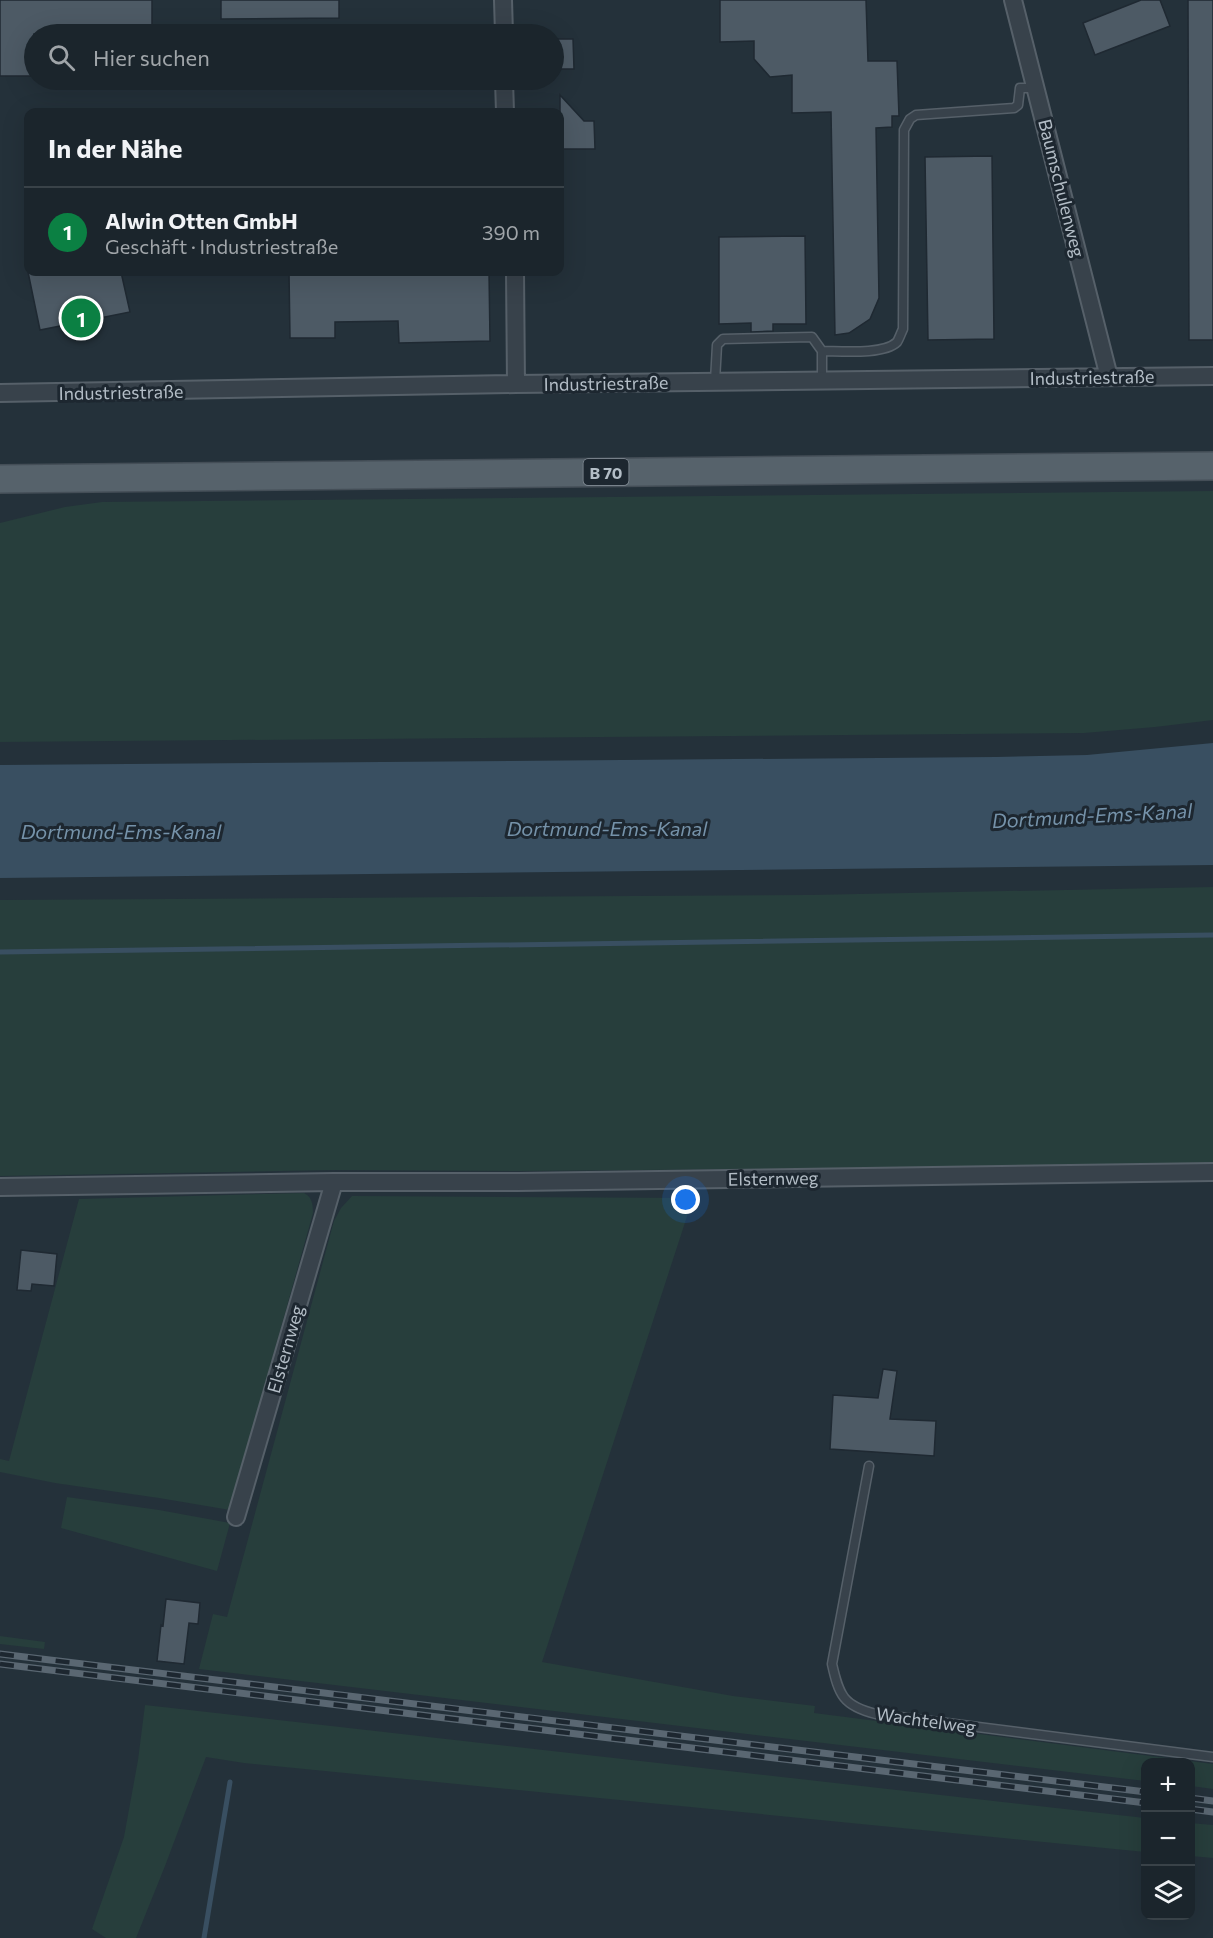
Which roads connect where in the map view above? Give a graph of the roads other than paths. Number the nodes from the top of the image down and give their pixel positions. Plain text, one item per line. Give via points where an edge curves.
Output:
1 (503, 0) edge
2 (1013, 0) edge
3 (504, 24) edge
4 (1036, 88) junction
5 (504, 90) edge
6 (505, 108) edge
7 (515, 276) edge
8 (822, 351) junction
9 (1213, 376) edge
10 (1109, 377) junction
11 (822, 380) junction
12 (715, 381) junction
13 (516, 384) junction
14 (0, 393) edge
15 (1213, 466) edge
16 (0, 479) edge
17 (1213, 1172) edge
18 (334, 1182) junction
19 (0, 1187) edge
20 (869, 1466) dead end
21 (236, 1517) dead end
22 (1213, 1757) edge

1 - 3 street
2 - 4 street, Baumschulenweg
4 - 8 lane via 1020,88 1014,108 916,115 910,119 904,130 903,329 897,341 886,348
4 - 10 street, Baumschulenweg
5 - 6 street
7 - 13 street
8 - 11 lane
8 - 12 lane via 812,336 723,339 717,345
9 - 10 street, Industriestraße
10 - 11 street, Industriestraße
11 - 12 street, Industriestraße
12 - 13 street, Industriestraße
13 - 14 street, Industriestraße
15 - 16 main road, B 70
17 - 18 street, Elsternweg
18 - 19 street, Elsternweg
18 - 21 street, Elsternweg
20 - 22 lane, Wachtelweg via 832,1664 846,1702 876,1714

